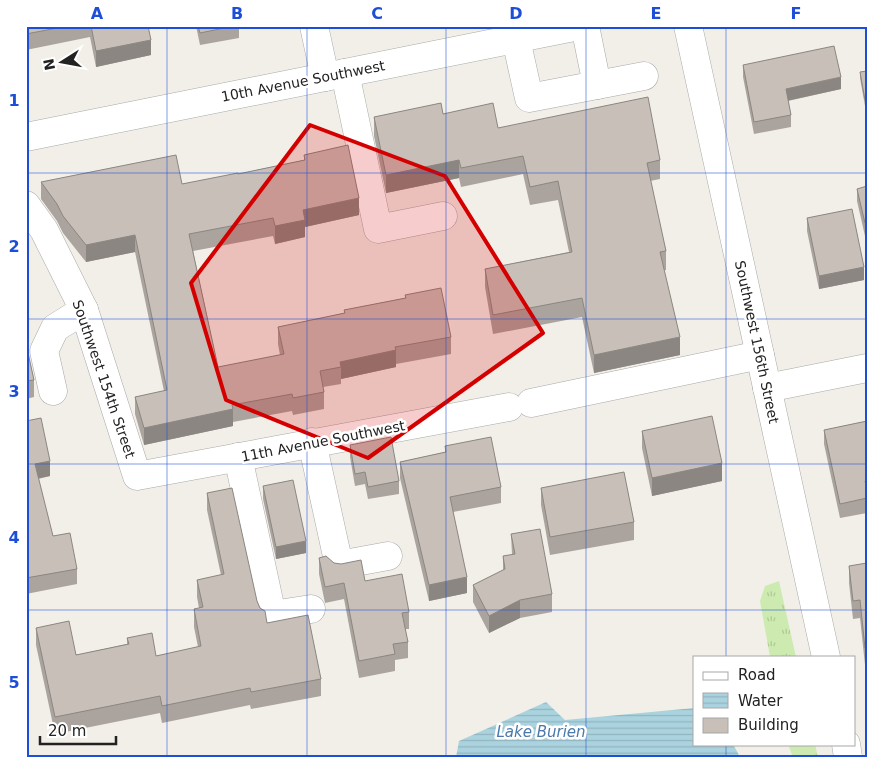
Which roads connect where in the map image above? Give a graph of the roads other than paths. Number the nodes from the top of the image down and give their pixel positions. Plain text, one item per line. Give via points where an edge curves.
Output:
1 (314, 26) edge
2 (579, 26) edge
3 (585, 26) edge
4 (688, 26) edge
5 (516, 39) junction
6 (335, 75) junction
7 (644, 76) dead end
8 (597, 85) junction
9 (26, 137) edge
10 (26, 205) edge
11 (443, 216) dead end
12 (84, 310) junction
13 (760, 355) junction
14 (867, 368) edge
15 (767, 388) junction
16 (53, 391) dead end
17 (312, 442) junction
18 (238, 457) junction
19 (137, 476) joint
20 (388, 556) dead end
21 (311, 609) dead end
22 (826, 656) edge

1 - 6 street
2 - 5 street, 10th Avenue Southwest
3 - 8 street
4 - 13 street, Southwest 156th Street
5 - 6 street, 10th Avenue Southwest
5 - 8 street via 529,98
6 - 9 street, 10th Avenue Southwest
6 - 11 street via 378,229
7 - 8 street
10 - 12 street, Southwest 154th Street via 44,230
12 - 16 street via 55,328 44,351
12 - 19 street, Southwest 154th Street
13 - 15 street, Southwest 156th Street
13 - 17 street, 11th Avenue Southwest via 520,405
14 - 15 street
15 - 22 street, Southwest 156th Street
17 - 18 street, 11th Avenue Southwest
17 - 20 street via 339,565
18 - 19 street, 11th Avenue Southwest
18 - 21 street via 272,616

